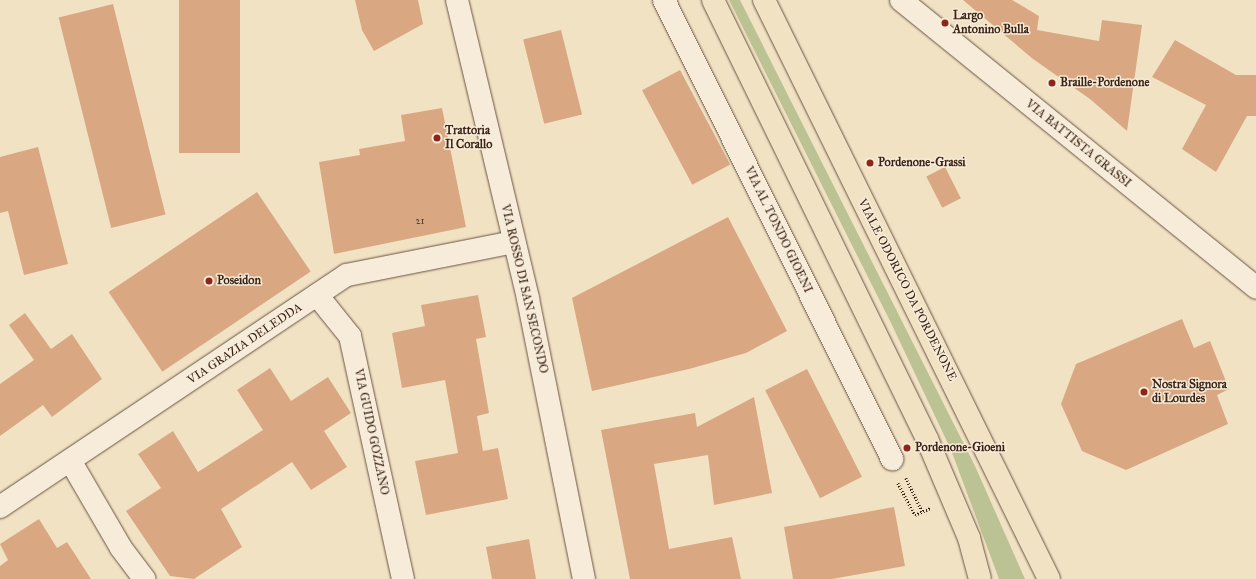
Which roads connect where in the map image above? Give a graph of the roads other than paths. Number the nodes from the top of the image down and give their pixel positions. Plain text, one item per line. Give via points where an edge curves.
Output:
1 (457, 0) edge
2 (664, 0) edge
3 (713, 0) edge
4 (764, 0) edge
5 (901, 0) edge
6 (514, 242) junction
7 (1256, 287) edge
8 (317, 295) junction
9 (892, 459) road end
10 (71, 462) junction
11 (0, 507) edge
12 (121, 548) junction
13 (125, 579) edge
14 (144, 579) edge
15 (403, 579) edge
16 (584, 579) edge
17 (980, 579) edge
18 (1050, 579) edge

1 - 6 street, VIA ROSSO DI SAN SECONDO
2 - 9 street, VIA AL TONDO GIOENI
3 - 17 main road via 927,439 969,538
4 - 18 main road, VIALE ODORICO DA PORDENONE
5 - 7 street, VIA BATTISTA GRASSI
6 - 8 street, VIA GRAZIA DELEDDA via 346,275
6 - 16 street, VIA ROSSO DI SAN SECONDO via 528,299
8 - 10 street, VIA GRAZIA DELEDDA
8 - 15 street, VIA GUIDO GOZZANO via 350,336
10 - 11 street, VIA GRAZIA DELEDDA
10 - 12 street
12 - 13 street
12 - 14 street

